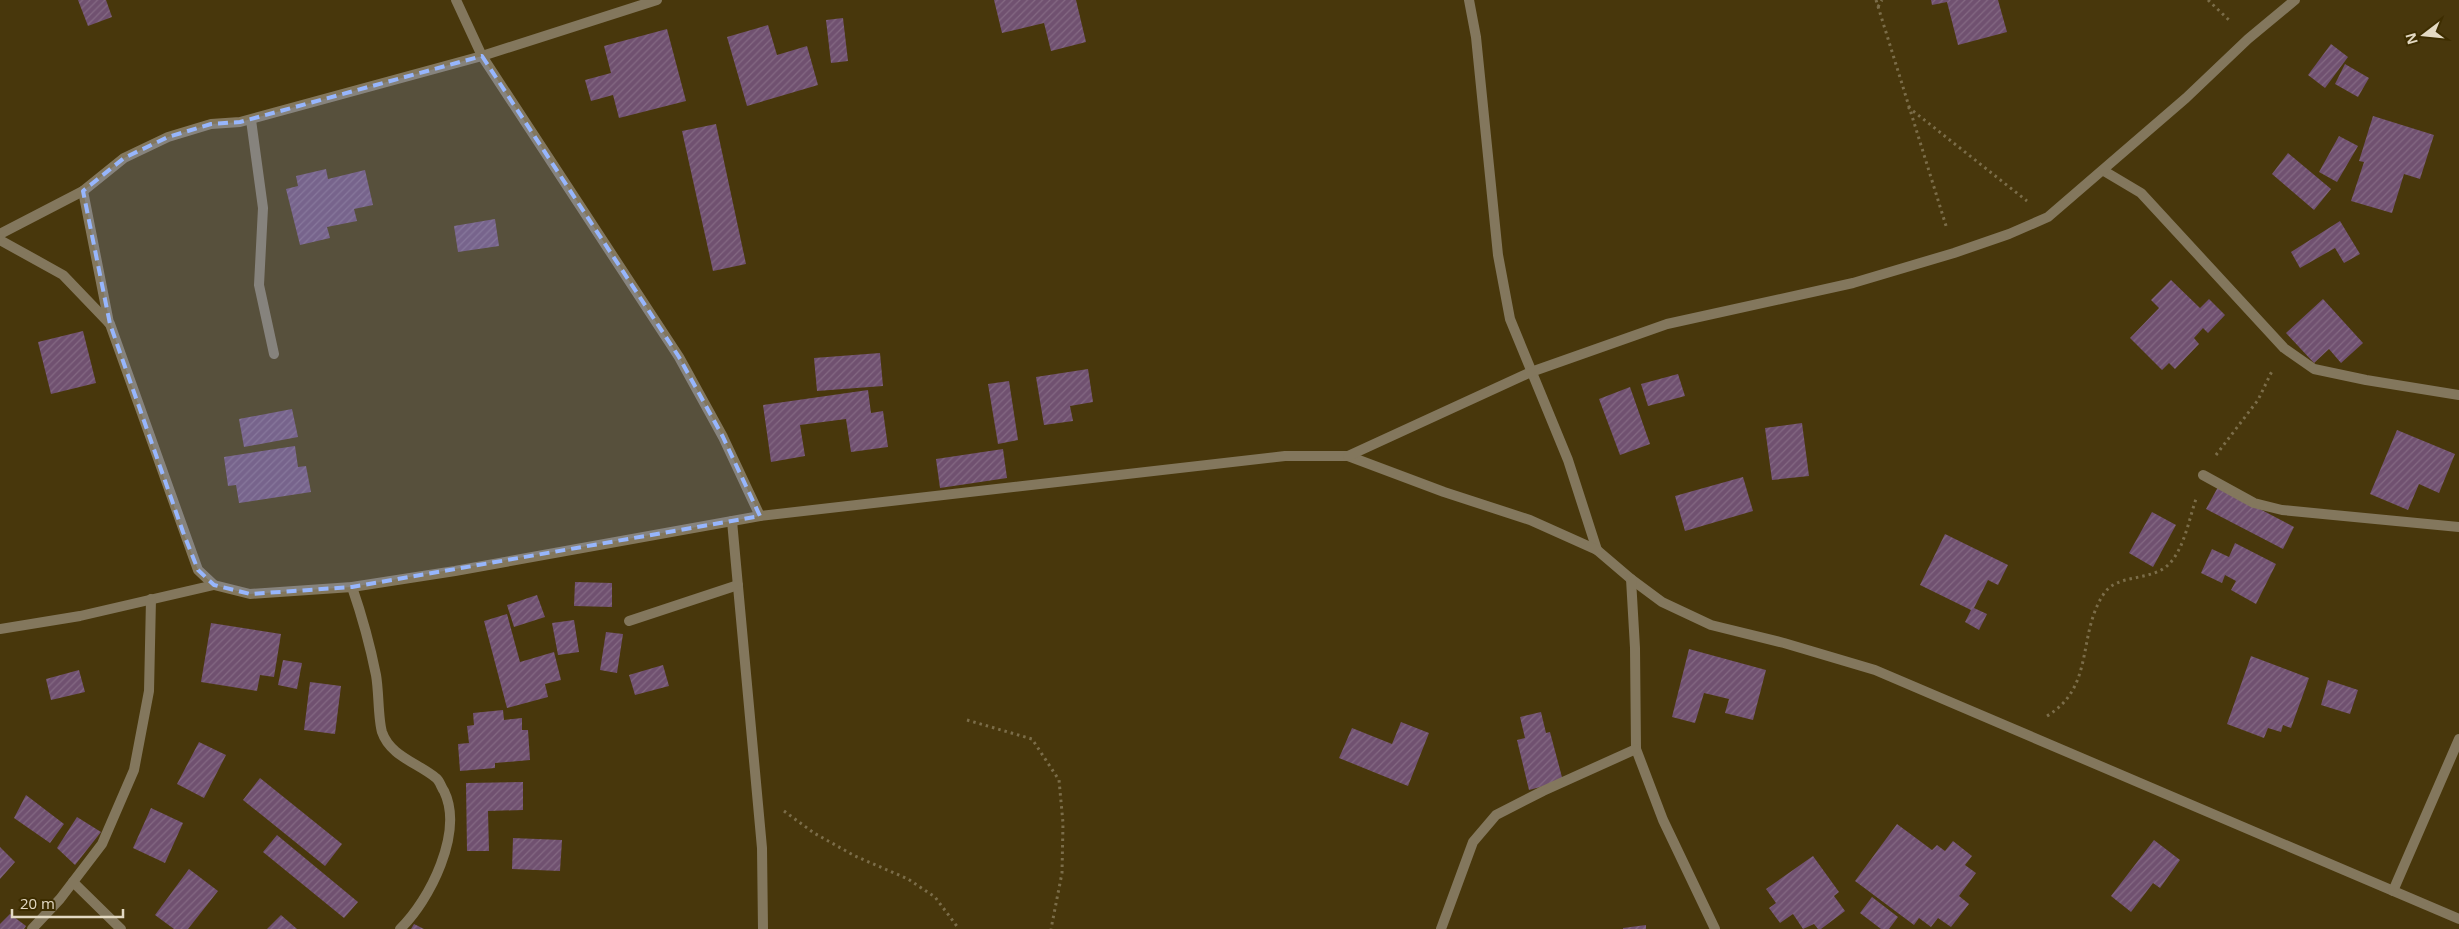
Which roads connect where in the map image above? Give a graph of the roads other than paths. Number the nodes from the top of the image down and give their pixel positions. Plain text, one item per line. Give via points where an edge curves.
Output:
1 (456, 0) edge
2 (657, 0) edge
3 (1470, 0) edge
4 (2295, 0) edge
5 (482, 56) junction
6 (250, 120) junction
7 (2104, 171) junction
8 (83, 191) junction
9 (0, 234) edge
10 (0, 240) edge
11 (110, 324) junction
12 (274, 354) dead end
13 (1531, 372) junction
14 (2459, 395) edge
15 (1348, 456) junction
16 (2203, 474) road end
17 (760, 516) junction
18 (732, 521) junction
19 (2459, 527) edge
20 (1597, 550) junction
21 (1631, 579) junction
22 (214, 585) junction
23 (738, 585) junction
24 (352, 587) junction
25 (151, 599) junction
26 (629, 621) dead end
27 (0, 629) edge
28 (2459, 739) edge
29 (1636, 749) junction
30 (73, 882) junction
31 (2394, 891) junction
32 (2459, 919) edge
33 (32, 929) edge
34 (122, 929) edge
35 (400, 929) edge
36 (763, 929) edge
37 (1440, 929) edge
38 (1715, 929) edge

1 - 5 street
2 - 5 street
3 - 13 street via 1498,255 1510,319
4 - 7 street
5 - 6 street
5 - 17 street via 679,357 723,437
6 - 8 street via 212,124 168,137 124,158
6 - 12 street via 263,208 259,285
7 - 13 street via 2048,217 2009,234 1853,283 1666,324
7 - 14 street via 2141,193 2284,348 2314,369
8 - 9 street
8 - 11 street
10 - 11 street via 64,275
11 - 22 street via 182,532 198,570
13 - 15 street
13 - 20 street via 1568,460
15 - 17 street via 1285,456
15 - 20 street via 1530,520
16 - 19 street via 2254,503 2282,510
17 - 18 street
18 - 23 street
18 - 24 street
20 - 21 street
21 - 29 street
21 - 31 street via 1662,602 1711,625 1875,670
22 - 24 street via 250,594
22 - 25 street
23 - 26 street
23 - 36 street via 762,848
24 - 35 street via 365,625 376,675 382,733 397,754 438,779 447,798 450,822 446,850 433,883
25 - 27 street via 80,616
25 - 30 street via 149,691 134,770 102,844
28 - 31 street
29 - 37 street via 1496,815 1473,842
29 - 38 street via 1662,820
30 - 33 street
30 - 34 street
31 - 32 street

